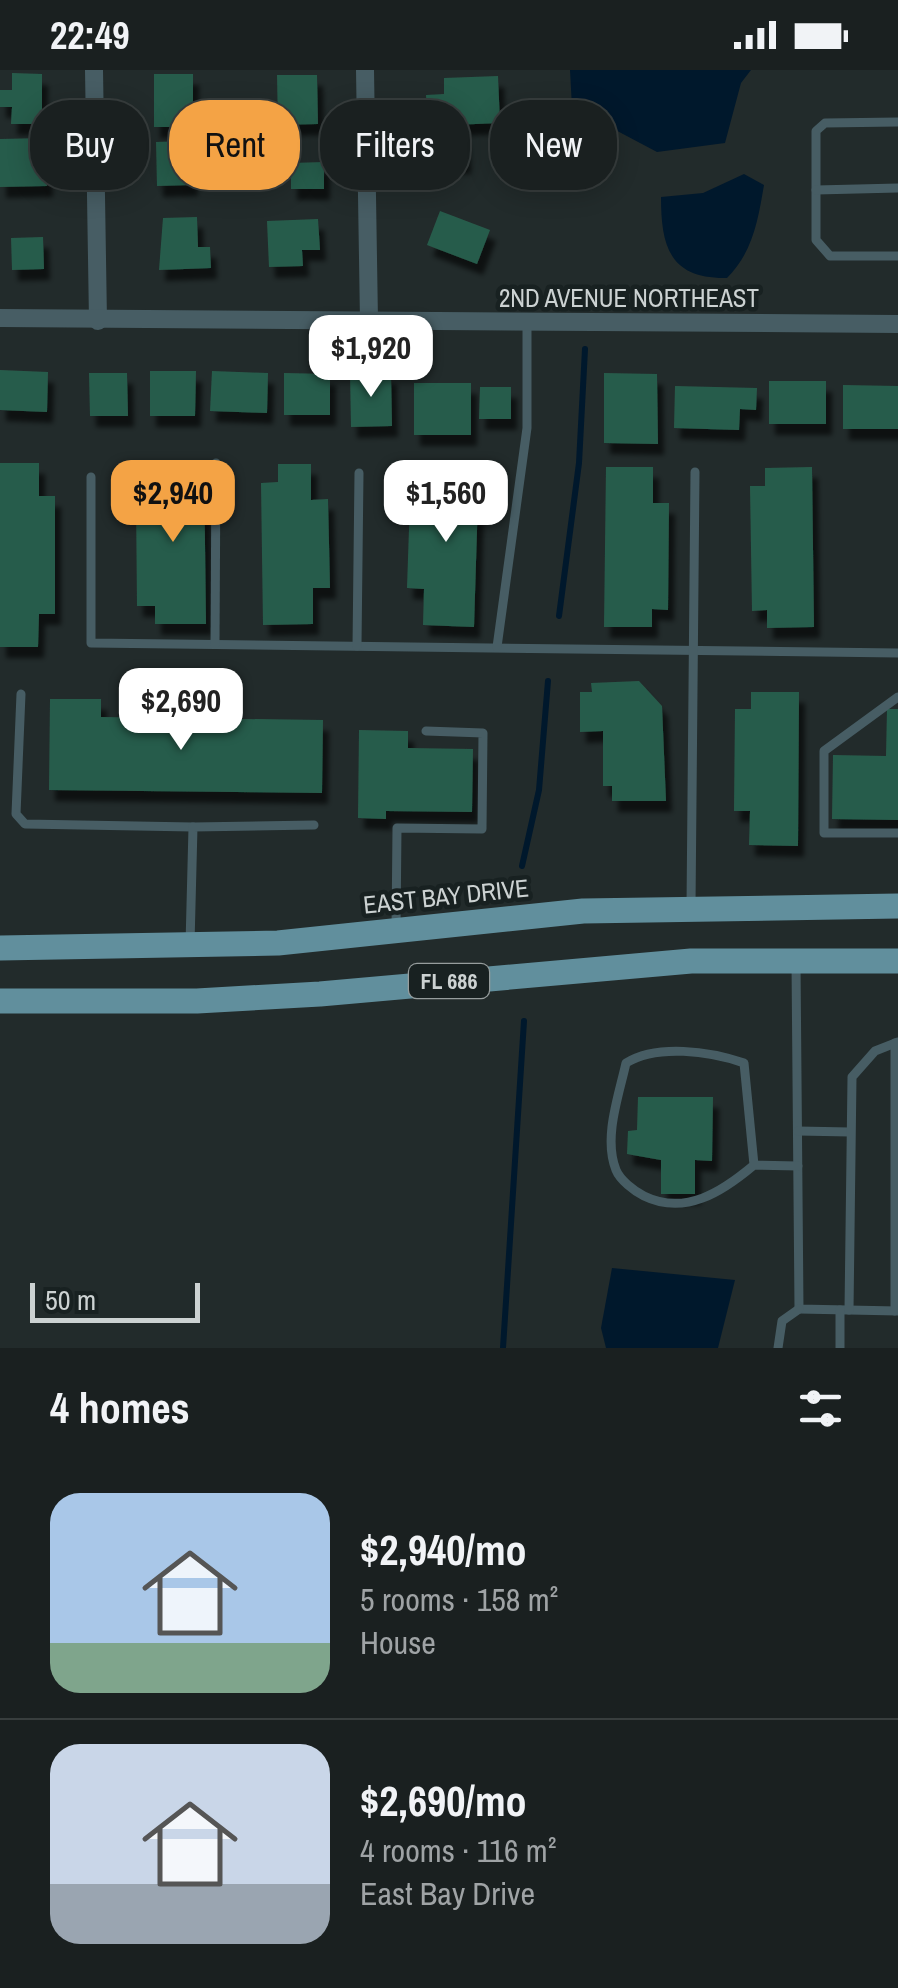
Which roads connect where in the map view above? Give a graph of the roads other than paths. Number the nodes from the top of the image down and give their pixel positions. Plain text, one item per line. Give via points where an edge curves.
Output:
1 (94, 70) edge
2 (365, 70) edge
3 (898, 122) edge
4 (898, 188) edge
5 (816, 190) junction
6 (898, 256) edge
7 (0, 318) edge
8 (98, 321) junction
9 (369, 321) junction
10 (527, 322) junction
11 (898, 324) edge
12 (216, 463) dead end
13 (696, 472) dead end
14 (359, 473) dead end
15 (91, 476) dead end
16 (215, 644) junction
17 (358, 646) junction
18 (497, 647) junction
19 (694, 650) junction
20 (898, 652) edge
21 (20, 694) dead end
22 (898, 697) edge
23 (426, 732) dead end
24 (314, 825) dead end
25 (193, 827) junction
26 (898, 833) edge
27 (692, 906) junction
28 (898, 906) edge
29 (396, 931) junction
30 (190, 947) junction
31 (0, 948) edge
32 (796, 960) junction
33 (898, 961) edge
34 (0, 1001) edge
35 (897, 1042) edge
36 (798, 1131) junction
37 (850, 1132) junction
38 (754, 1165) junction
39 (798, 1166) junction
40 (798, 1309) junction
41 (845, 1310) junction
42 (896, 1311) edge
43 (778, 1348) edge
44 (840, 1348) edge

1 - 8 street
2 - 9 street
3 - 5 lane via 825,122 816,131
4 - 5 lane
5 - 6 lane via 816,240 830,256
7 - 8 street, 2ND AVENUE NORTHEAST
8 - 9 street, 2ND AVENUE NORTHEAST
9 - 10 street, 2ND AVENUE NORTHEAST
10 - 11 street, 2ND AVENUE NORTHEAST
10 - 18 lane via 527,428
12 - 16 lane
13 - 19 lane
14 - 17 lane
15 - 16 lane via 91,642
16 - 17 lane
17 - 18 lane
18 - 19 lane
19 - 20 lane
19 - 27 lane
21 - 25 lane via 16,814 25,824
22 - 26 lane via 824,752 824,833
23 - 29 lane via 484,733 482,830 398,828
24 - 25 lane
25 - 30 lane
27 - 28 main road, EAST BAY DRIVE / FL 686
27 - 29 main road, EAST BAY DRIVE / FL 686
29 - 30 main road, EAST BAY DRIVE / FL 686
30 - 31 main road, EAST BAY DRIVE / FL 686
32 - 33 main road, FL 686
32 - 34 main road, FL 686 via 570,969 232,999
32 - 36 lane
35 - 37 lane via 875,1052 852,1078
35 - 42 lane
36 - 37 lane
36 - 39 lane
37 - 41 lane
38 - 38 lane via 744,1063 645,1052 626,1064 612,1126 616,1170 635,1192 660,1204 690,1204
38 - 39 lane
39 - 40 lane
40 - 41 lane
40 - 43 lane via 782,1321
41 - 42 lane
41 - 44 lane

